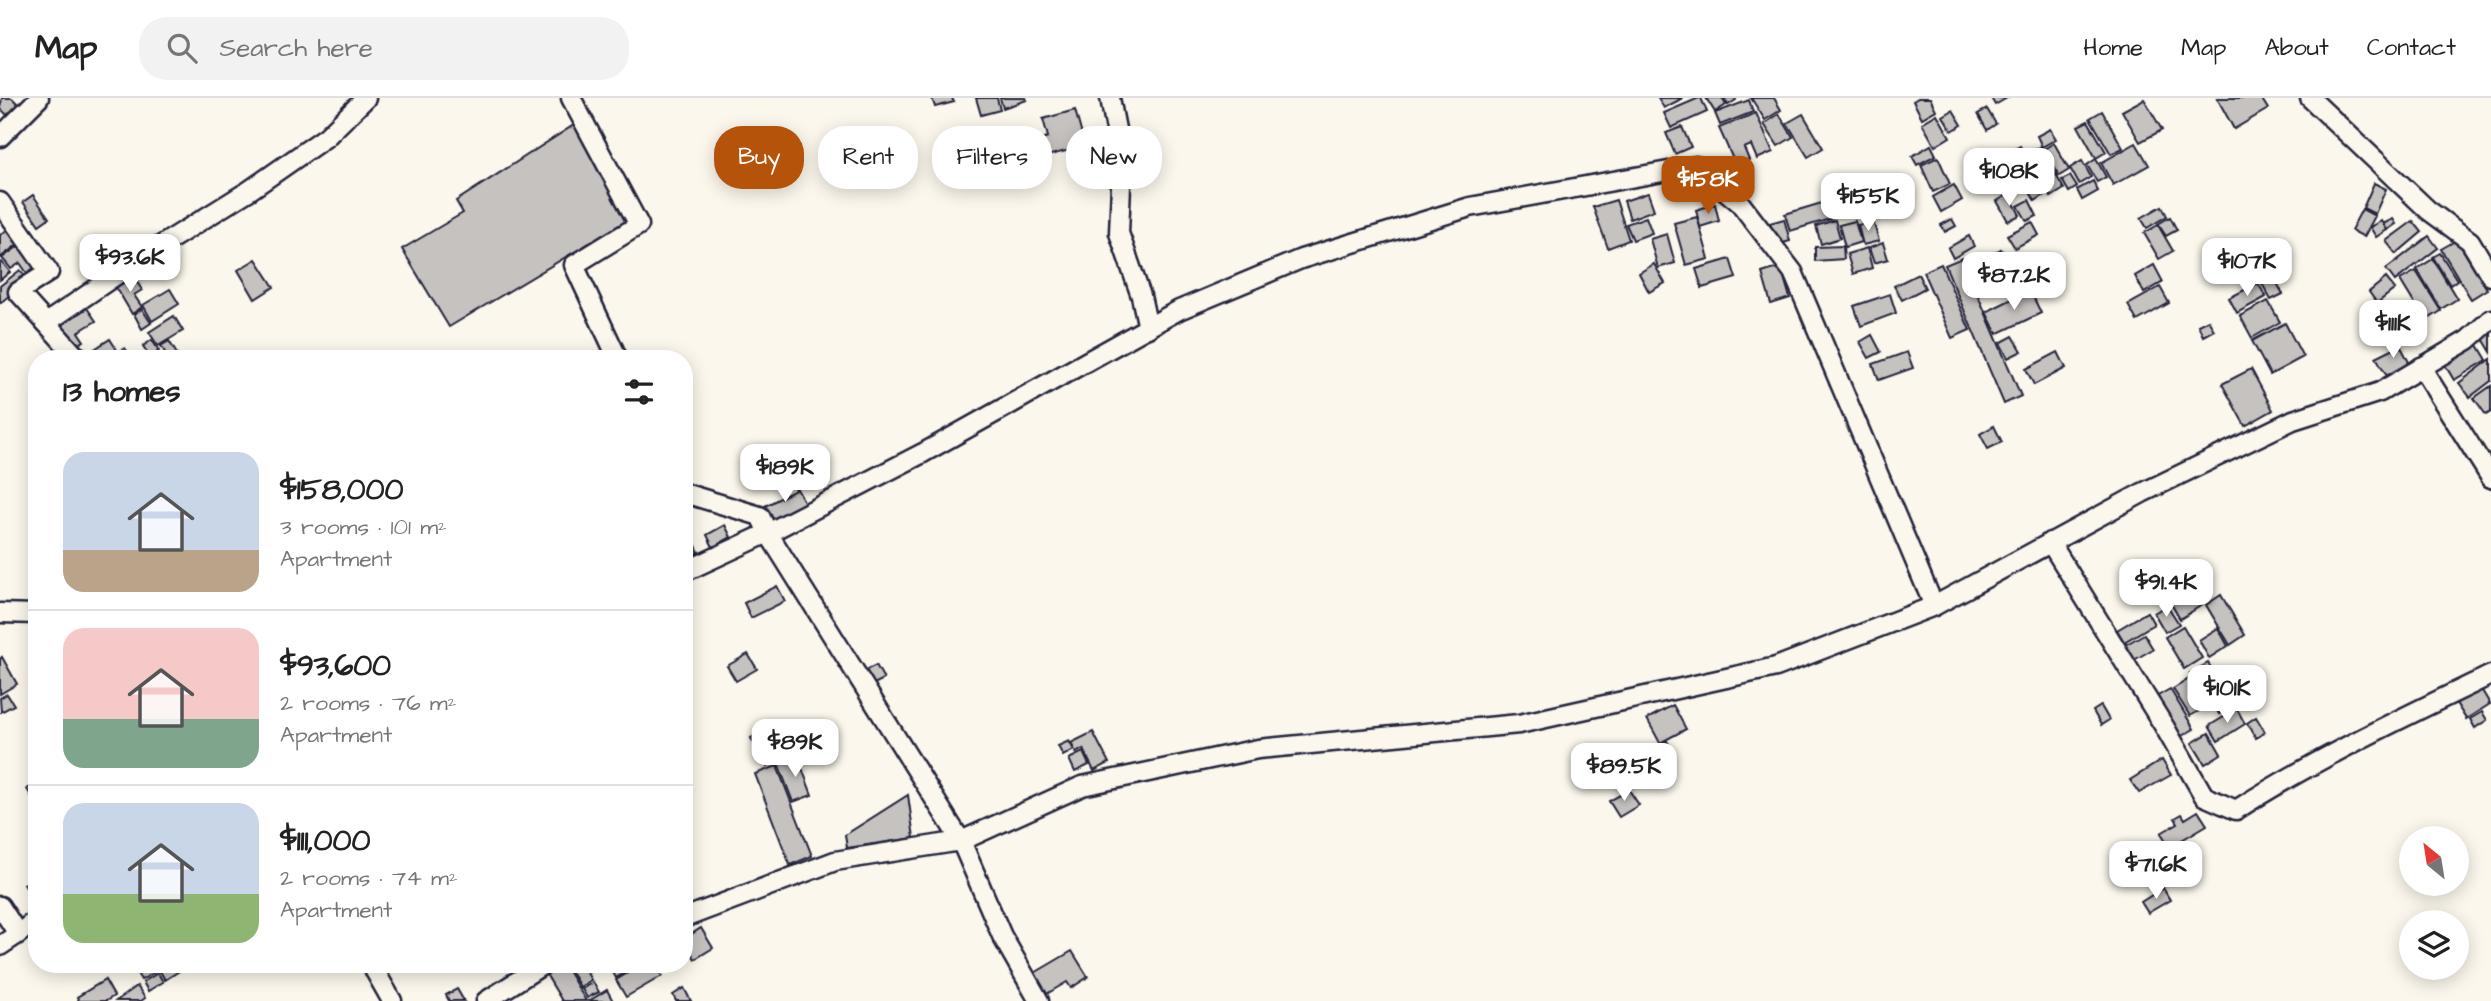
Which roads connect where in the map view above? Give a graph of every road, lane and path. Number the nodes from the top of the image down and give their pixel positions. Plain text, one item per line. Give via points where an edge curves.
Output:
1 (38, 98) edge
2 (366, 98) edge
3 (570, 98) edge
4 (1110, 98) edge
5 (2310, 98) edge
6 (0, 137) edge
7 (0, 202) edge
8 (2491, 276) edge
9 (2491, 319) edge
10 (46, 323) junction
11 (1149, 328) junction
12 (70, 350) edge
13 (614, 350) edge
14 (2421, 367) junction
15 (2491, 478) edge
16 (693, 496) edge
17 (768, 533) junction
18 (2050, 542) junction
19 (693, 568) edge
20 (1934, 606) junction
21 (0, 612) edge
22 (28, 614) edge
23 (2491, 675) edge
24 (961, 841) junction
25 (0, 906) edge
26 (693, 915) edge
27 (28, 926) edge
28 (18, 934) junction
29 (0, 946) edge
30 (376, 973) edge
31 (530, 973) edge
32 (392, 1001) edge
33 (486, 1001) edge
34 (1039, 1001) edge

1 - 6 street
2 - 10 street via 326,137
3 - 13 street via 639,225 574,265
4 - 11 street via 1122,161 1119,233
5 - 8 street via 2428,210 2470,241
7 - 10 street via 49,272 18,292
9 - 14 street via 2468,340
10 - 12 street
11 - 17 street
11 - 20 street via 1179,310 1301,259 1470,207 1696,166 1740,203 1793,272
14 - 15 street
14 - 18 street via 2380,392 2293,420
16 - 17 street via 760,516
17 - 19 street
17 - 24 street
18 - 20 street
18 - 23 street via 2204,796 2236,810 2279,782
20 - 24 street via 1776,667 1519,724 1258,749 1082,786
21 - 22 street
24 - 26 street via 835,861
24 - 34 street via 1002,936
25 - 28 street
27 - 28 street
28 - 29 street
30 - 32 street
31 - 33 street

